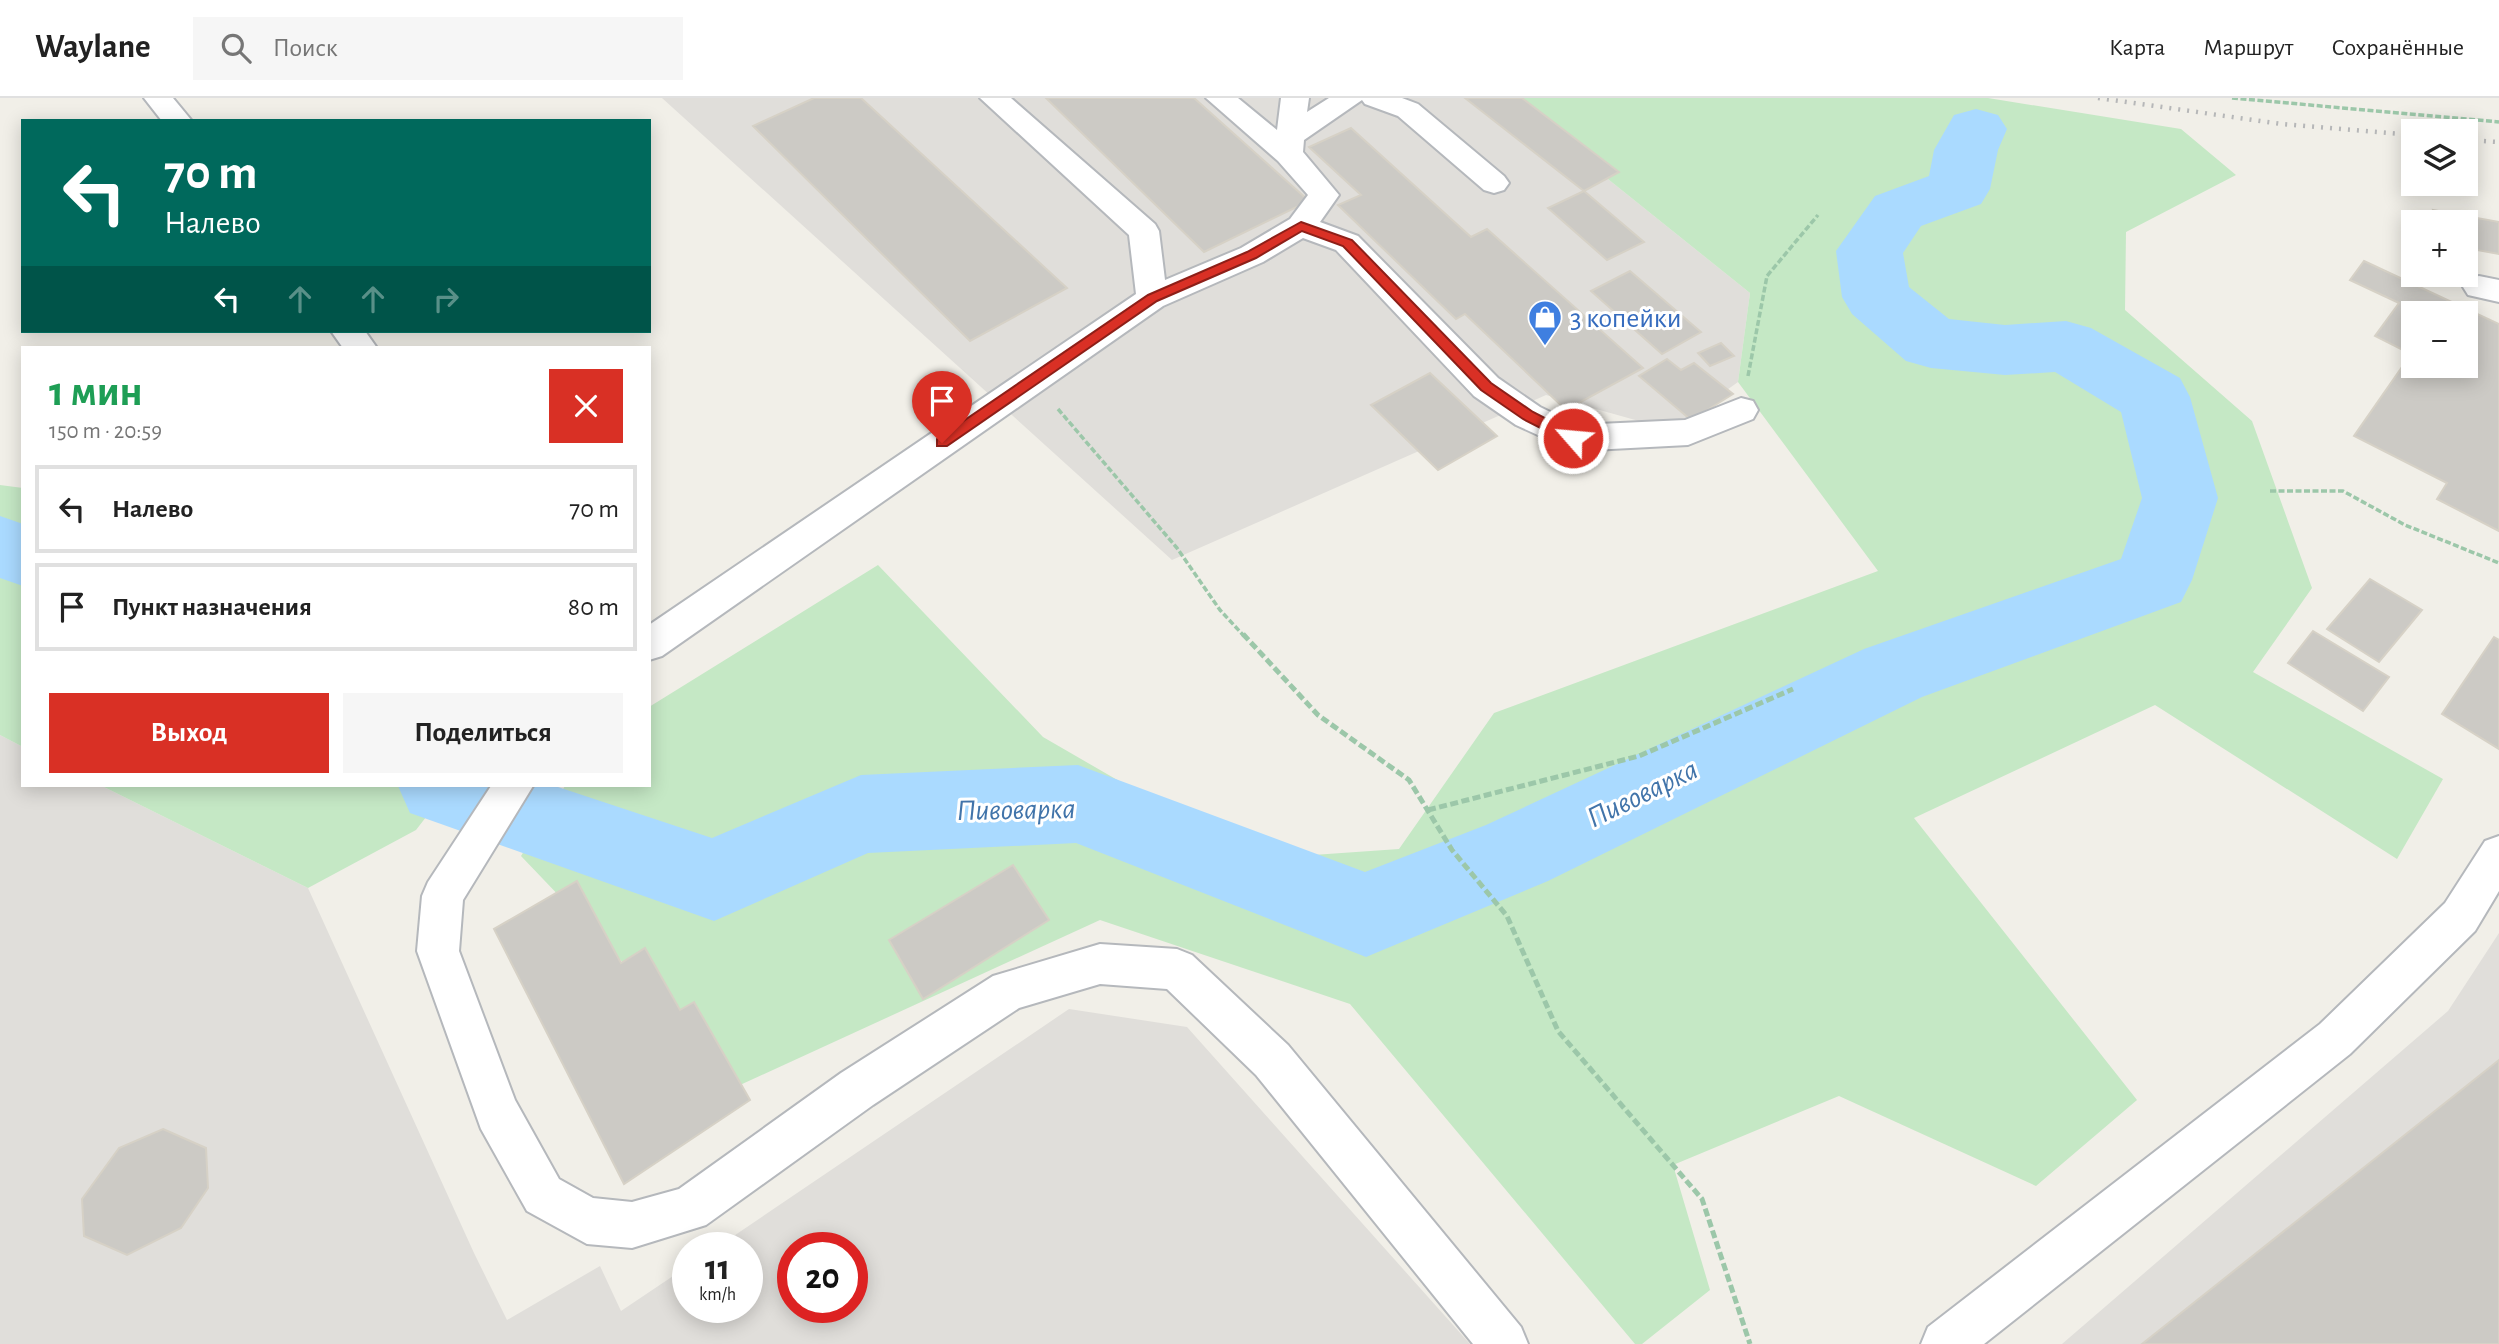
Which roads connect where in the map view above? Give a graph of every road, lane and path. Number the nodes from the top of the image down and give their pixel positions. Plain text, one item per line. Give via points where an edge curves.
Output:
1 (158, 98) edge
2 (994, 98) edge
3 (1220, 98) edge
4 (1295, 98) edge
5 (1349, 98) edge
6 (1376, 98) edge
7 (2232, 98) edge
8 (176, 119) edge
9 (2499, 122) edge
10 (1289, 145) junction
11 (1494, 183) dead end
12 (1818, 215) dead end
13 (1301, 226) junction
14 (1152, 298) junction
15 (1032, 381) junction
16 (1741, 410) joint
17 (2270, 491) dead end
18 (2499, 563) edge
19 (651, 644) edge
20 (1793, 689) dead end
21 (512, 787) edge
22 (1428, 810) junction
23 (2499, 853) edge
24 (1504, 1344) edge
25 (1750, 1344) edge
26 (1945, 1344) edge

1 - 8 lane
2 - 14 lane via 1144,231
3 - 10 lane
4 - 10 lane
5 - 10 lane
6 - 11 lane via 1408,110
7 - 9 path
10 - 13 lane via 1324,195
12 - 16 path via 1767,276
13 - 14 lane via 1252,255
13 - 16 lane via 1347,243 1486,387 1528,416 1573,438 1688,432
14 - 15 lane
15 - 19 lane
15 - 22 path via 1177,548 1220,610 1318,715 1409,780
17 - 18 path via 2343,491 2405,525
20 - 22 path via 1639,756
21 - 24 lane via 443,896 438,951 497,1113 543,1195 587,1221 632,1224 690,1209 857,1089 1008,991 1100,964 1177,970 1272,1059
22 - 25 path via 1452,850 1507,916 1558,1031 1702,1199
23 - 26 lane via 2460,916 2334,1039

